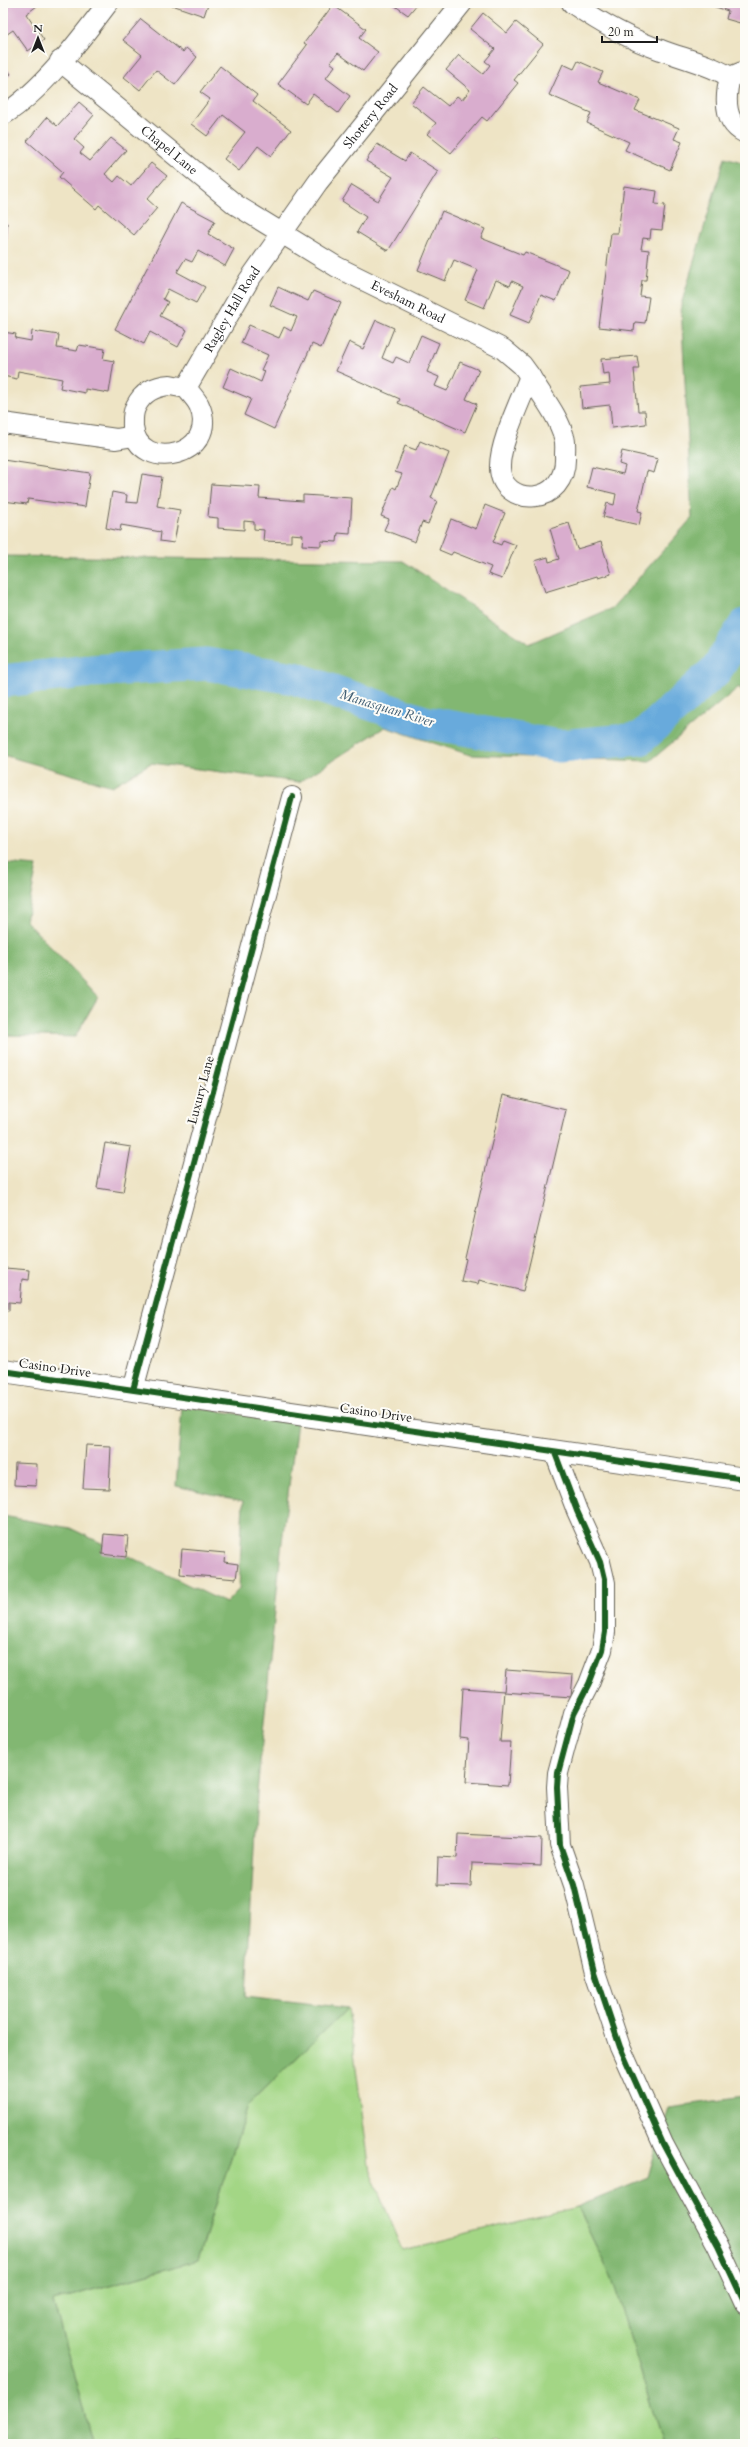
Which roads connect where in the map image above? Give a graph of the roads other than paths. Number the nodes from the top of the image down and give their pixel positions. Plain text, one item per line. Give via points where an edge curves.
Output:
1 (108, 3) edge
2 (462, 3) edge
3 (572, 3) edge
4 (60, 61) junction
5 (738, 74) edge
6 (3, 115) edge
7 (745, 133) edge
8 (282, 233) junction
9 (530, 376) junction
10 (186, 388) junction
11 (3, 423) edge
12 (134, 436) junction
13 (292, 797) dead end
14 (3, 1372) edge
15 (133, 1390) junction
16 (556, 1453) junction
17 (745, 1479) edge
18 (745, 2304) edge

1 - 4 street
2 - 8 street, Shottery Road via 318,182
3 - 5 street via 630,37
4 - 6 street via 28,97
4 - 8 street, Chapel Lane via 236,205
5 - 7 street via 727,89 727,108 735,126
8 - 9 street, Evesham Road via 337,267 503,349 522,365
8 - 10 street, Ragley Hall Road via 249,280
9 - 9 street, Evesham Road via 565,438 566,461 560,483 549,493 536,497 509,490 502,480 500,469 501,453
10 - 12 street via 161,386 140,398 132,417
10 - 12 street via 199,404 202,417 202,430 189,448 179,454 160,455 151,452
11 - 12 street via 116,439
13 - 15 street, Luxury Lane
14 - 15 street, Casino Drive
15 - 16 street, Casino Drive via 411,1429
16 - 17 street, Casino Drive
16 - 18 street via 577,1511 600,1562 605,1583 605,1632 602,1650 574,1713 558,1773 560,1845 574,1885 595,1972 620,2047 663,2144 718,2246

